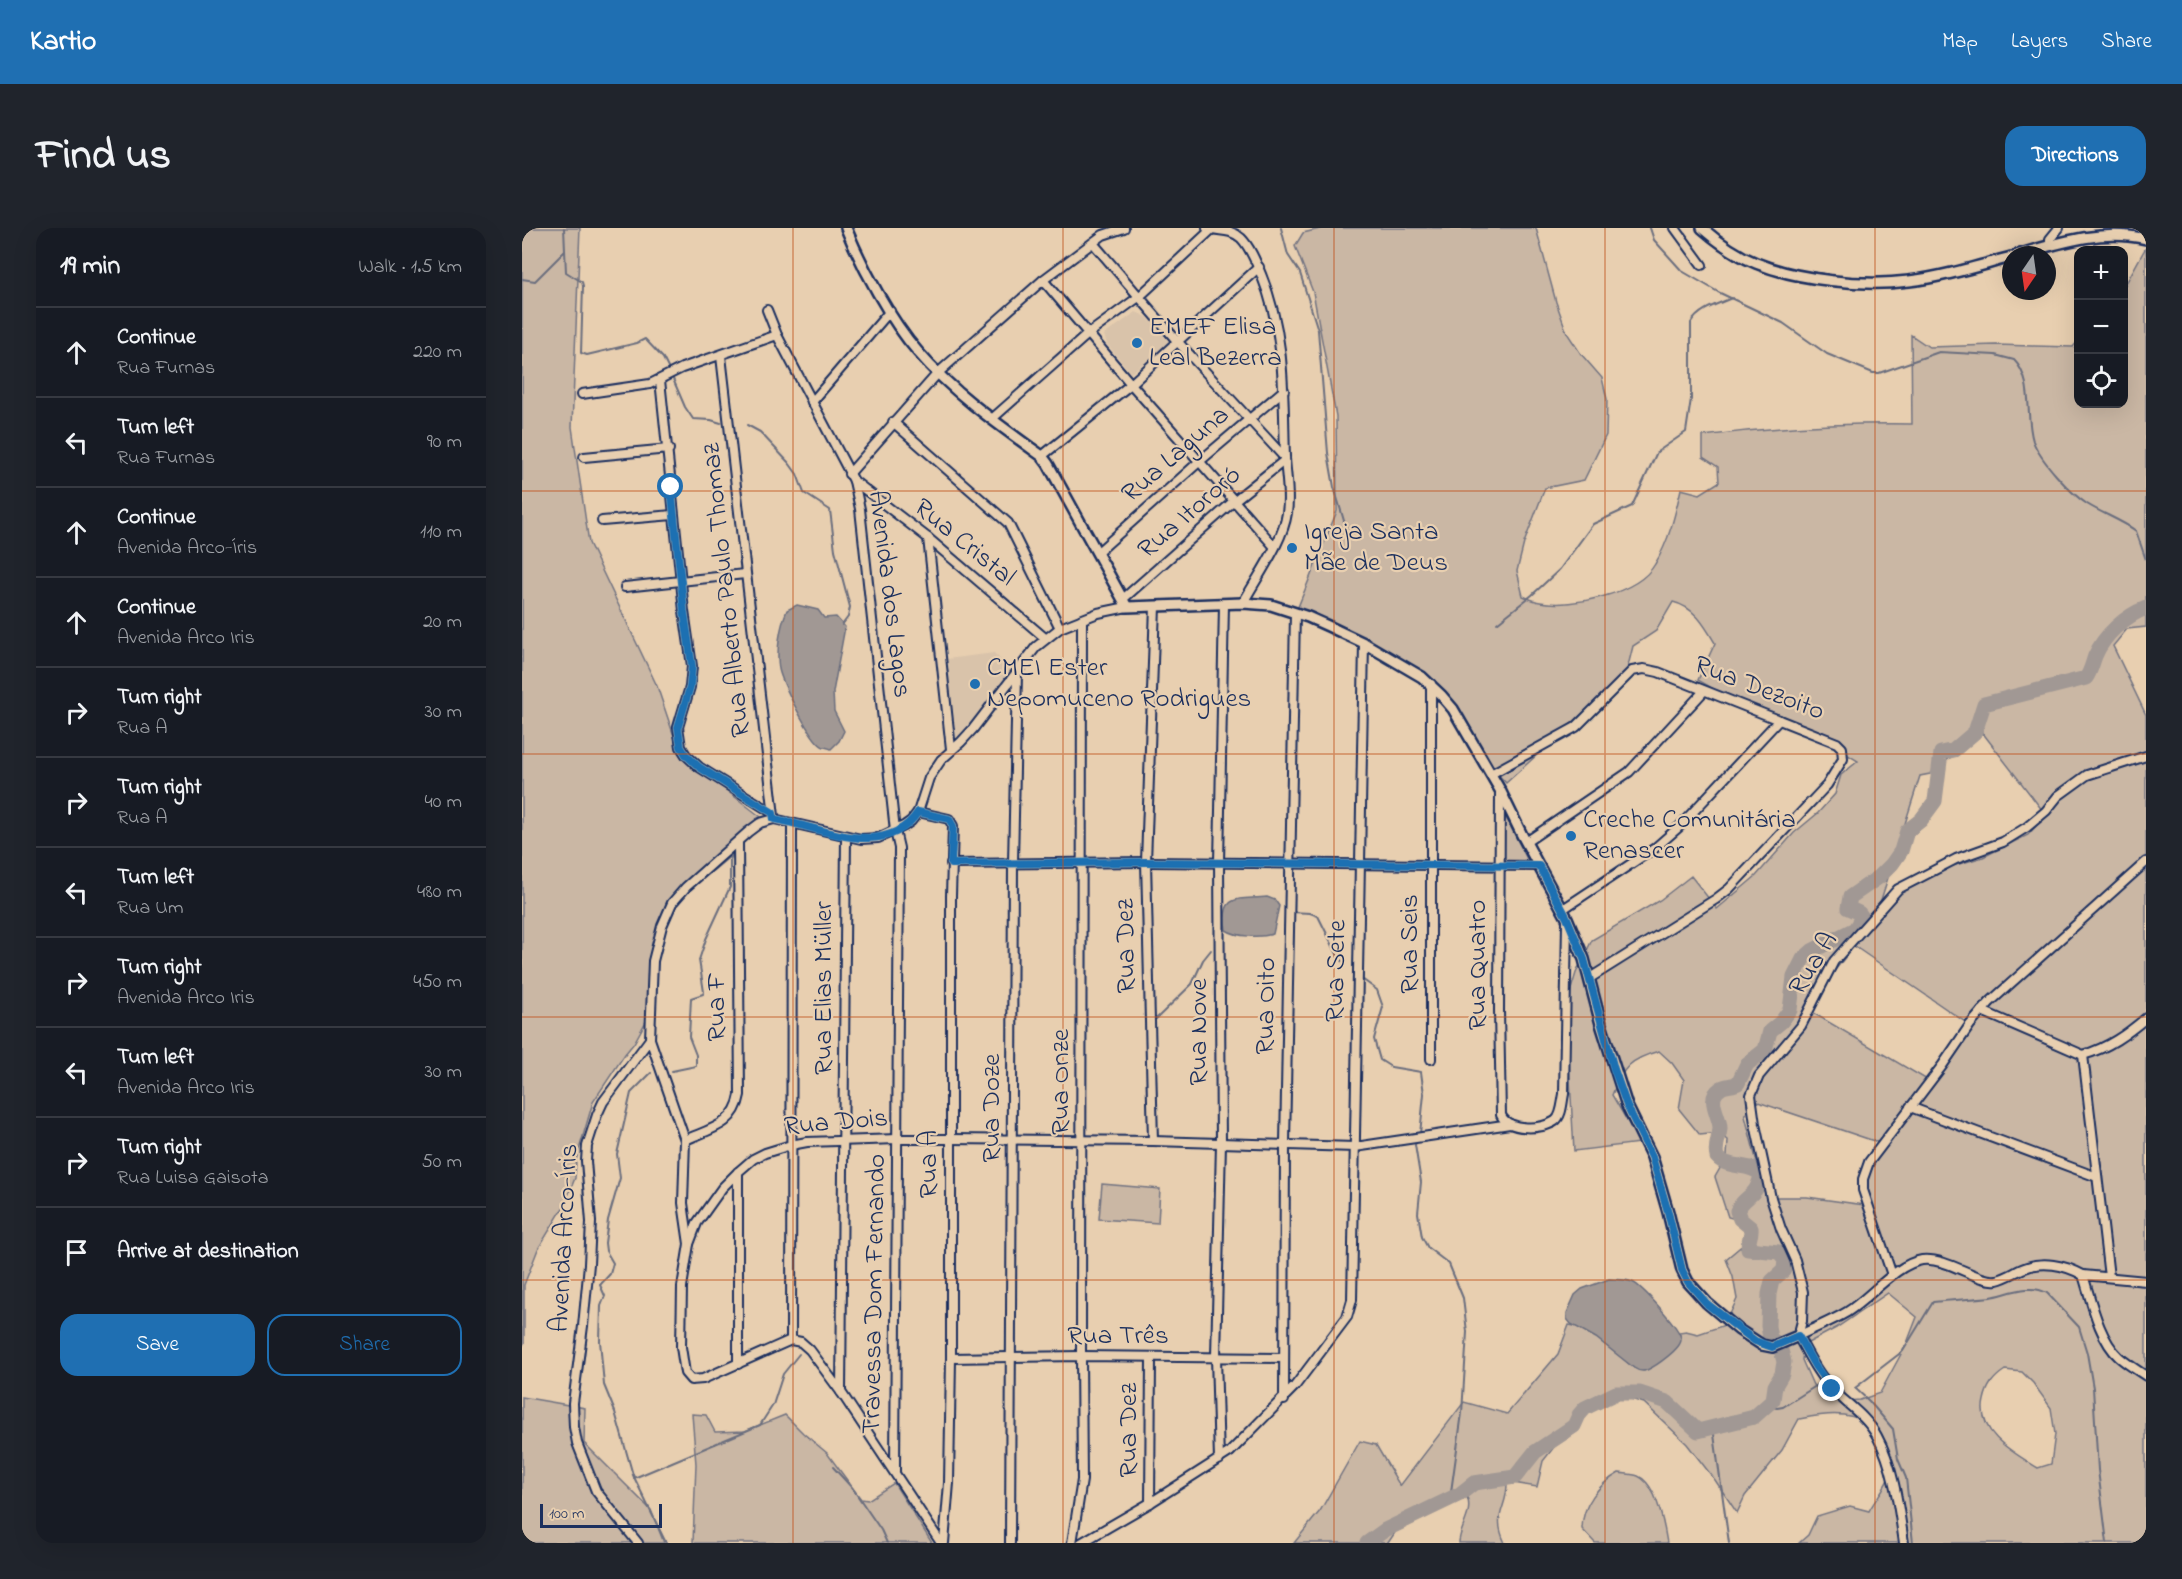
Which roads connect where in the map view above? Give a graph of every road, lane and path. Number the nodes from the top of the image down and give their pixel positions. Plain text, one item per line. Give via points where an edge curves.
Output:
1 (846, 228) edge
2 (1124, 228) edge
3 (1675, 228) edge
4 (1702, 228) edge
5 (2059, 228) edge
6 (1210, 229) edge
7 (2146, 239) edge
8 (1093, 243) junction
9 (2050, 246) joint
10 (2002, 259) edge
11 (1702, 265) dead end
12 (1259, 267) junction
13 (1043, 280) junction
14 (1140, 297) junction
15 (767, 310) dead end
16 (890, 311) junction
17 (1088, 334) junction
18 (777, 335) junction
19 (1177, 341) junction
20 (721, 356) junction
21 (938, 373) junction
22 (660, 380) junction
23 (1131, 384) junction
24 (1284, 390) junction
25 (582, 394) dead end
26 (812, 402) junction
27 (993, 418) junction
28 (1250, 418) junction
29 (893, 422) junction
30 (669, 449) junction
31 (1042, 456) junction
32 (584, 457) dead end
33 (1285, 459) junction
34 (1200, 461) junction
35 (849, 474) junction
36 (854, 482) junction
37 (1234, 500) junction
38 (673, 515) junction
39 (602, 521) dead end
40 (928, 538) junction
41 (1275, 546) junction
42 (1097, 553) junction
43 (745, 574) junction
44 (681, 581) junction
45 (625, 587) dead end
46 (1125, 603) junction
47 (1243, 603) junction
48 (1224, 604) junction
49 (1155, 606) junction
50 (1295, 613) junction
51 (1082, 619) junction
52 (1060, 628) junction
53 (1045, 638) junction
54 (1364, 643) junction
55 (1017, 674) junction
56 (1431, 684) junction
57 (1704, 691) junction
58 (1779, 720) junction
59 (951, 749) junction
60 (2146, 756) edge
61 (1491, 774) junction
62 (1500, 790) junction
63 (918, 812) junction
64 (774, 816) junction
65 (792, 823) junction
66 (895, 831) junction
67 (846, 836) junction
68 (738, 842) junction
69 (1526, 842) junction
70 (1012, 862) junction
71 (1082, 862) junction
72 (1146, 862) junction
73 (2146, 862) edge
74 (1219, 863) junction
75 (951, 864) junction
76 (1290, 864) junction
77 (1359, 864) junction
78 (1431, 865) junction
79 (1499, 866) junction
80 (1539, 866) junction
81 (1565, 914) junction
82 (1590, 978) junction
83 (1982, 1011) junction
84 (2146, 1018) edge
85 (650, 1039) junction
86 (2083, 1055) junction
87 (1431, 1059) dead end
88 (1910, 1107) junction
89 (1510, 1124) junction
90 (898, 1138) junction
91 (950, 1139) junction
92 (685, 1140) junction
93 (844, 1140) junction
94 (1013, 1141) junction
95 (1082, 1141) junction
96 (1153, 1141) junction
97 (1221, 1143) junction
98 (1285, 1144) junction
99 (791, 1145) junction
100 (1355, 1147) junction
101 (738, 1172) junction
102 (2097, 1177) junction
103 (689, 1244) junction
104 (1892, 1275) junction
105 (2083, 1275) junction
106 (2109, 1277) junction
107 (2146, 1281) edge
108 (1798, 1336) junction
109 (791, 1340) junction
110 (1081, 1356) junction
111 (1216, 1357) junction
112 (951, 1358) junction
113 (1012, 1358) junction
114 (1151, 1358) junction
115 (1284, 1358) junction
116 (738, 1364) junction
117 (2146, 1376) edge
118 (841, 1392) junction
119 (1284, 1400) junction
120 (1219, 1460) junction
121 (895, 1471) junction
122 (1150, 1503) junction
123 (638, 1543) edge
124 (943, 1543) edge
125 (1011, 1543) edge
126 (1072, 1543) edge
127 (1081, 1543) edge
128 (1904, 1543) edge

1 - 16 street
2 - 8 street
3 - 11 street
4 - 10 street via 1754,262 1791,273 1852,281 1918,280
5 - 9 street via 2050,239
6 - 12 street via 1226,229 1239,237
6 - 14 street
7 - 9 street via 2100,233
8 - 13 street
8 - 14 street
12 - 19 street
12 - 24 street via 1277,321
13 - 17 street
13 - 21 street
14 - 17 street
14 - 19 street
15 - 18 street, Avenida dos Lagos
16 - 21 street via 917,351
16 - 26 street
17 - 23 street
17 - 27 street
18 - 20 street
18 - 26 street, Avenida dos Lagos
19 - 23 street
19 - 28 street
20 - 22 street via 682,368
20 - 43 street, Rua Alberto Paulo Thomaz
21 - 27 street
21 - 29 street
22 - 25 street
22 - 30 street
23 - 31 street
23 - 34 street
24 - 28 street, Rua Laguna
24 - 33 street
26 - 35 street, Avenida dos Lagos
27 - 31 street
28 - 33 street
28 - 34 street, Rua Laguna
29 - 35 street
29 - 52 street via 1008,523
30 - 32 street
30 - 38 street
31 - 42 street
33 - 37 street, Rua Itororó
33 - 41 street via 1287,514
34 - 37 street
34 - 42 street, Rua Laguna
35 - 36 street, Avenida dos Lagos
36 - 40 street, Rua Cristal
36 - 66 street, Avenida dos Lagos via 861,509
37 - 41 street
37 - 46 street, Rua Itororó
38 - 39 street
38 - 44 street
40 - 53 street, Rua Cristal
40 - 59 street
41 - 47 street
42 - 46 street
43 - 44 street
43 - 64 street, Rua Alberto Paulo Thomaz
44 - 45 street
44 - 64 street via 692,666 678,727 681,747 699,767
46 - 49 street
46 - 51 street
47 - 48 street
47 - 50 street via 1271,605
48 - 49 street
48 - 74 street, Rua Nove
49 - 72 street, Rua Dez
50 - 54 street
50 - 76 street, Rua Oito
51 - 52 street
51 - 71 street, Rua Onze
52 - 53 street
53 - 55 street
54 - 56 street
54 - 77 street, Rua Sete
55 - 59 street via 973,729
55 - 70 street, Rua Doze
56 - 61 street via 1453,709
56 - 78 street, Rua Seis
57 - 58 street, Rua Dezoito
57 - 61 street, Rua Dezoito via 1658,672 1632,671 1576,727
57 - 69 street via 1629,772
58 - 81 street via 1679,827
58 - 82 street, Rua Dezoito via 1842,748 1843,759 1827,784 1716,899
59 - 63 street via 929,778
60 - 108 street, Rua A via 2087,775 2058,796 2027,827 2003,842 1956,859 1898,889 1834,961 1801,1026 1759,1076 1751,1095 1755,1124 1771,1198 1803,1292
61 - 62 street
62 - 69 street
62 - 79 street, Rua Quatro
63 - 66 street
63 - 75 street, Rua A via 951,820
64 - 65 street
64 - 68 street via 755,826
65 - 67 street
65 - 99 street
66 - 67 street via 878,838
66 - 90 street, Travessa Dom Fernando via 899,848
67 - 93 street, Rua Elias Müller
68 - 85 street via 676,897 665,917 653,961
68 - 92 street, Rua F via 740,1095 732,1117
69 - 80 street
70 - 71 street
70 - 75 street
70 - 94 street, Rua Doze
71 - 72 street
71 - 95 street, Rua Onze
72 - 74 street
72 - 96 street, Rua Dez
73 - 83 street
74 - 76 street
74 - 97 street, Rua Nove
75 - 91 street, Rua A
76 - 77 street
76 - 98 street, Rua Oito
77 - 78 street
77 - 100 street, Rua Sete
78 - 79 street
78 - 87 street, Rua Seis
79 - 80 street
79 - 89 street, Rua Quatro via 1501,1115
80 - 81 street
81 - 82 street
81 - 89 street via 1564,1094 1560,1114 1555,1121 1538,1127
82 - 108 street via 1627,1106 1655,1167 1688,1282 1707,1304 1762,1345 1781,1345
83 - 86 street
83 - 88 street
84 - 86 street via 2125,1035
85 - 92 street
85 - 123 street, Avenida Arco-Íris via 603,1102 586,1153 591,1222 589,1264 573,1403 577,1443 596,1491
86 - 102 street
88 - 102 street
88 - 104 street via 1869,1162 1863,1179 1867,1203
89 - 100 street, Rua Dois
90 - 91 street, Rua Dois
90 - 93 street, Rua Dois
90 - 121 street, Travessa Dom Fernando
91 - 94 street, Rua Dois
91 - 112 street, Rua A
92 - 103 street via 683,1203
93 - 99 street, Rua Dois
93 - 118 street, Rua Elias Müller
94 - 95 street, Rua Dois
94 - 113 street, Rua Doze
95 - 96 street, Rua Dois
95 - 110 street, Rua Onze
96 - 97 street, Rua Dois
97 - 98 street, Rua Dois
97 - 111 street, Rua Nove
98 - 100 street, Rua Dois
98 - 115 street, Rua Oito
99 - 101 street, Rua Dois via 759,1156
99 - 109 street
100 - 119 street, Rua Sete via 1352,1300 1347,1317
101 - 103 street, Rua Dois via 707,1209
101 - 116 street
102 - 106 street
103 - 116 street via 682,1287 681,1347 685,1373 696,1381
104 - 105 street via 1919,1260 1931,1260 1990,1280 2044,1264
104 - 108 street via 1863,1302
105 - 106 street
105 - 117 street via 2111,1348
106 - 107 street
108 - 128 street via 1832,1389 1869,1423 1878,1437 1897,1495
109 - 116 street
109 - 118 street via 806,1345
110 - 113 street, Rua Três
110 - 114 street, Rua Três
110 - 126 street, Rua Onze via 1082,1480
111 - 114 street, Rua Três
111 - 115 street, Rua Três
111 - 120 street, Rua Nove
112 - 113 street, Rua Três
112 - 124 street, Rua A
113 - 125 street, Rua Doze
114 - 122 street, Rua Dez
115 - 119 street, Rua Oito
118 - 121 street
119 - 120 street
120 - 122 street
121 - 124 street
122 - 127 street

